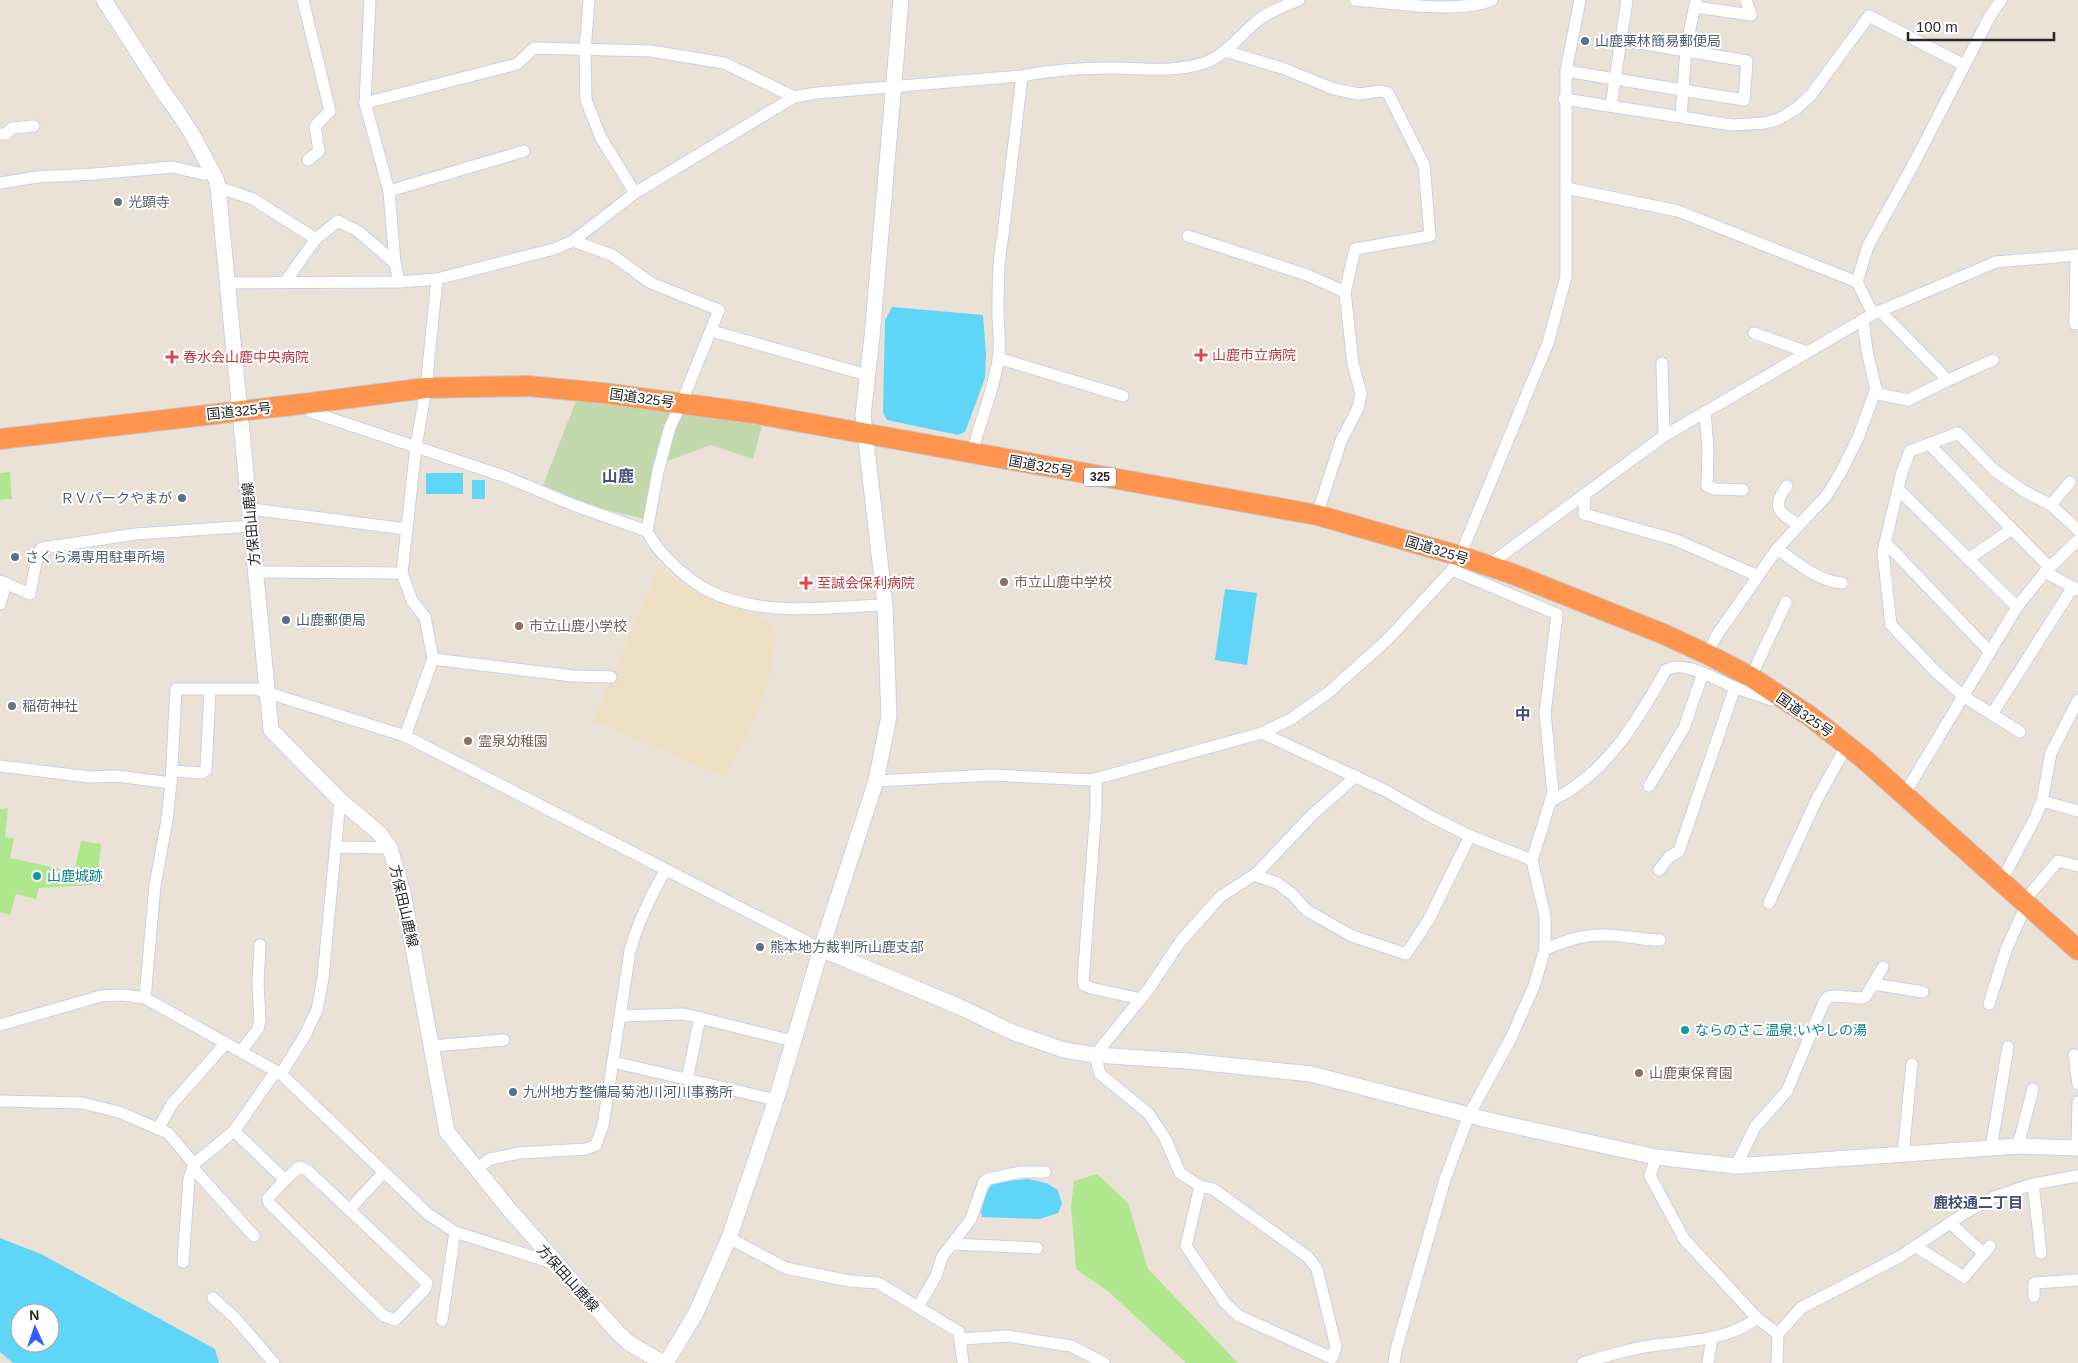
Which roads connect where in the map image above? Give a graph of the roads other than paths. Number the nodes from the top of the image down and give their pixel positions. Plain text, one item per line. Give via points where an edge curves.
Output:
1 (104, 0) edge
2 (302, 0) edge
3 (370, 0) edge
4 (589, 0) edge
5 (901, 0) edge
6 (1299, 0) edge
7 (1355, 0) edge
8 (1492, 0) edge
9 (1580, 0) edge
10 (1627, 0) edge
11 (1746, 0) edge
12 (2001, 0) edge
13 (1696, 4) edge
14 (1621, 40) junction
15 (585, 50) junction
16 (1686, 50) junction
17 (1225, 51) junction
18 (1964, 65) junction
19 (1566, 71) junction
20 (1022, 76) junction
21 (1616, 79) junction
22 (894, 88) junction
23 (1681, 90) junction
24 (794, 97) junction
25 (1564, 99) junction
26 (365, 103) junction
27 (1612, 106) junction
28 (1681, 117) junction
29 (34, 126) dead end
30 (0, 134) edge
31 (524, 151) dead end
32 (308, 160) dead end
33 (216, 180) junction
34 (0, 183) edge
35 (1566, 188) junction
36 (389, 191) junction
37 (635, 193) junction
38 (1188, 236) dead end
39 (316, 239) junction
40 (573, 241) junction
41 (2077, 255) edge
42 (395, 263) junction
43 (437, 280) junction
44 (285, 282) junction
45 (400, 282) junction
46 (1857, 282) junction
47 (226, 283) junction
48 (1345, 292) junction
49 (1872, 315) junction
50 (2075, 324) dead end
51 (712, 331) junction
52 (1754, 333) dead end
53 (1807, 352) junction
54 (998, 358) junction
55 (1993, 360) dead end
56 (1662, 363) dead end
57 (867, 375) junction
58 (1946, 381) junction
59 (426, 388) junction
60 (1874, 394) junction
61 (1123, 396) dead end
62 (310, 403) junction
63 (682, 404) junction
64 (240, 410) junction
65 (1705, 412) junction
66 (864, 433) junction
67 (1664, 436) junction
68 (0, 439) edge
69 (1929, 444) junction
70 (416, 447) junction
71 (972, 454) junction
72 (2070, 482) dead end
73 (1787, 486) dead end
74 (1898, 489) junction
75 (1743, 490) dead end
76 (1585, 494) junction
77 (2051, 505) junction
78 (251, 509) junction
79 (1317, 515) junction
80 (1799, 525) junction
81 (252, 526) junction
82 (406, 529) junction
83 (2012, 529) junction
84 (2078, 530) edge
85 (647, 531) junction
86 (2078, 540) edge
87 (1885, 542) junction
88 (1777, 549) junction
89 (1968, 559) junction
90 (1456, 563) junction
91 (1487, 566) junction
92 (2047, 570) junction
93 (256, 572) junction
94 (402, 573) junction
95 (1758, 576) junction
96 (3, 582) edge
97 (1842, 583) dead end
98 (2075, 589) edge
99 (1786, 602) dead end
100 (0, 604) edge
101 (885, 605) junction
102 (2017, 607) junction
103 (1990, 652) junction
104 (433, 659) junction
105 (1705, 663) junction
106 (611, 677) dead end
107 (1743, 682) junction
108 (210, 690) junction
109 (266, 692) junction
110 (1963, 696) junction
111 (2078, 700) edge
112 (1992, 714) junction
113 (2020, 732) dead end
114 (1262, 733) junction
115 (405, 736) junction
116 (1847, 745) junction
117 (0, 766) edge
118 (172, 771) junction
119 (1356, 776) junction
120 (1096, 779) junction
121 (876, 781) junction
122 (171, 783) junction
123 (1648, 786) dead end
124 (1905, 793) junction
125 (340, 800) junction
126 (1551, 801) junction
127 (2042, 801) junction
128 (2078, 811) edge
129 (1470, 836) junction
130 (336, 847) junction
131 (390, 848) junction
132 (1532, 860) junction
133 (2078, 866) edge
134 (1659, 870) dead end
135 (664, 871) junction
136 (1254, 875) junction
137 (2002, 880) junction
138 (2026, 902) junction
139 (1769, 903) dead end
140 (1660, 940) dead end
141 (260, 946) dead end
142 (1545, 949) junction
143 (821, 950) junction
144 (2078, 950) edge
145 (1883, 967) dead end
146 (1873, 984) junction
147 (1923, 992) dead end
148 (145, 998) junction
149 (1140, 1000) junction
150 (1989, 1004) dead end
151 (620, 1016) junction
152 (700, 1018) junction
153 (0, 1025) edge
154 (1798, 1030) dead end
155 (1810, 1037) junction
156 (504, 1040) dead end
157 (793, 1041) junction
158 (226, 1042) junction
159 (432, 1046) junction
160 (2008, 1047) dead end
161 (241, 1051) junction
162 (2074, 1054) dead end
163 (1095, 1055) junction
164 (613, 1062) junction
165 (1912, 1064) dead end
166 (279, 1072) junction
167 (687, 1079) junction
168 (2078, 1084) edge
169 (2033, 1089) dead end
170 (776, 1100) junction
171 (0, 1101) edge
172 (2078, 1102) edge
173 (1469, 1115) junction
174 (158, 1129) junction
175 (234, 1131) junction
176 (2018, 1146) junction
177 (1991, 1148) junction
178 (2078, 1148) edge
179 (1903, 1154) junction
180 (1656, 1158) junction
181 (194, 1166) junction
182 (1736, 1166) junction
183 (476, 1169) junction
184 (384, 1172) junction
185 (1045, 1172) dead end
186 (2078, 1176) edge
187 (285, 1180) junction
188 (2033, 1184) junction
189 (1200, 1186) junction
190 (349, 1210) junction
191 (1950, 1224) junction
192 (455, 1232) junction
193 (254, 1236) dead end
194 (729, 1238) junction
195 (952, 1244) junction
196 (1915, 1246) junction
197 (1037, 1248) dead end
198 (2041, 1253) dead end
199 (183, 1262) dead end
200 (556, 1264) junction
201 (2078, 1280) edge
202 (2034, 1296) dead end
203 (213, 1298) dead end
204 (918, 1307) junction
205 (1758, 1318) junction
206 (442, 1320) dead end
207 (1778, 1334) junction
208 (1712, 1337) junction
209 (960, 1339) junction
210 (274, 1363) edge
211 (665, 1363) edge
212 (963, 1363) edge
213 (1104, 1363) edge
214 (1394, 1363) edge
215 (1583, 1363) edge
216 (1708, 1363) edge
217 (1777, 1363) edge

1 - 33 street via 176,108
2 - 32 street via 330,111 315,126 319,151
3 - 26 street
4 - 15 street
5 - 22 street
6 - 17 street via 1256,22
7 - 8 street via 1450,7
9 - 19 street
10 - 14 street
11 - 13 street via 1751,16
12 - 18 street
13 - 16 street
14 - 16 street
14 - 21 street
15 - 24 street via 652,51 724,64
15 - 26 street via 534,48 517,64
15 - 37 street via 586,100 601,138
16 - 23 street
16 - 23 street via 1747,61 1744,100
17 - 20 street via 1206,62 1174,70 1112,68
17 - 48 street via 1282,68 1334,89 1359,94 1381,90 1388,93 1406,125 1424,165 1430,236 1355,249
18 - 28 street via 1869,16 1811,96 1779,119 1732,125
18 - 46 street via 1868,246
19 - 21 street
19 - 25 street
20 - 22 street
20 - 54 street via 999,253
21 - 23 street
21 - 27 street
22 - 24 street
22 - 57 street
23 - 28 street
24 - 37 street
25 - 27 street
25 - 35 street
26 - 36 street
27 - 28 street
29 - 30 street via 12,128 6,134
31 - 36 street
33 - 34 street via 172,167 37,177
33 - 39 street
33 - 47 street, 方保田山鹿線
35 - 46 street via 1678,211
35 - 90 street via 1566,277 1550,334
36 - 42 street
37 - 40 street
38 - 48 street via 1307,275
39 - 42 street via 338,221 359,232
39 - 44 street
40 - 43 street
40 - 51 street via 612,255 651,283 719,310
41 - 49 street via 1996,262
41 - 50 street
42 - 45 street
43 - 45 street
43 - 59 street
44 - 45 street
44 - 47 street
46 - 49 street
47 - 64 street, 方保田山鹿線
48 - 79 street via 1353,364 1361,394 1358,408 1341,441
49 - 53 street
49 - 58 street via 1942,374
49 - 60 street via 1867,351 1876,389
51 - 57 street
51 - 63 street
52 - 53 street
53 - 65 street
54 - 61 street
54 - 71 street
55 - 58 street
56 - 67 street
57 - 66 street
58 - 60 street via 1908,400
59 - 62 highway, 国道325号 / 325
59 - 63 highway, 国道325号 / 325 via 528,386
59 - 70 street
60 - 80 street via 1842,472 1827,495
62 - 64 highway, 国道325号 / 325
62 - 70 street via 311,412
63 - 66 highway, 国道325号 / 325
63 - 85 street via 670,427
64 - 68 highway, 国道325号 / 325
64 - 78 street, 方保田山鹿線
65 - 67 street
65 - 75 street via 1707,486
66 - 71 highway, 国道325号 / 325
66 - 101 street
67 - 76 street
69 - 74 street via 1910,451
69 - 77 street via 1958,433 1994,470
69 - 83 street
70 - 82 street
70 - 85 street via 506,477
71 - 79 highway, 国道325号 / 325
72 - 77 street
73 - 80 street via 1780,494 1777,506 1781,514
74 - 87 street
74 - 89 street
76 - 91 street
76 - 95 street via 1584,514 1676,540
77 - 84 street
78 - 81 street, 方保田山鹿線
78 - 82 street
79 - 90 highway, 国道325号 / 325
80 - 88 street
81 - 93 street, 方保田山鹿線
81 - 96 street via 136,534 42,548 38,553 30,594
82 - 94 street
83 - 89 street
83 - 92 street
85 - 101 street via 651,540 689,578 706,590 737,601 781,609
86 - 92 street
87 - 103 street
87 - 110 street via 1883,552 1891,625
88 - 95 street
88 - 97 street via 1818,576
89 - 102 street
90 - 91 highway, 国道325号 / 325
90 - 114 street via 1388,639 1329,692 1291,719
90 - 126 street via 1557,614 1545,713 1553,784
91 - 105 highway, 国道325号 / 325 via 1570,596
92 - 98 street
92 - 102 street
93 - 94 street
93 - 109 street, 方保田山鹿線
94 - 104 street via 412,601 425,617
95 - 105 street via 1717,635
96 - 100 street
98 - 112 street
99 - 107 street
101 - 121 street via 889,716
102 - 103 street
103 - 110 street
104 - 106 street via 573,676
104 - 115 street
105 - 107 highway, 国道325号 / 325
105 - 123 street via 1684,728
105 - 126 street via 1666,670 1643,712 1605,762 1570,792
107 - 116 highway, 国道325号 / 325 via 1778,696
107 - 134 street via 1679,851
108 - 109 street via 256,689
108 - 118 street via 206,769 202,773
108 - 118 street via 176,690
109 - 115 street
109 - 125 street, 方保田山鹿線 via 271,730
110 - 112 street
110 - 124 street
111 - 127 street via 2051,752
112 - 113 street
114 - 119 street
114 - 120 street
115 - 135 street
116 - 124 highway, 国道325号 / 325
116 - 139 street via 1816,801
117 - 122 street
118 - 122 street
119 - 129 street
119 - 136 street via 1312,815
120 - 121 street via 992,775
120 - 149 street via 1082,981 1091,988
121 - 143 street
122 - 148 street via 155,885
124 - 137 highway, 国道325号 / 325
125 - 130 street
125 - 131 street, 方保田山鹿線 via 379,833
126 - 132 street
127 - 128 street
127 - 137 street
129 - 132 street
129 - 136 street via 1428,921 1406,954 1352,936 1306,910 1277,883
130 - 131 street
130 - 166 street via 317,1010 304,1037
131 - 159 street, 方保田山鹿線
132 - 142 street via 1545,916
133 - 138 street via 2058,861
135 - 143 street
135 - 151 street via 636,928
136 - 149 street via 1220,897 1180,942
137 - 138 highway, 国道325号 / 325
138 - 144 highway, 国道325号 / 325
138 - 150 street
140 - 142 street via 1602,935 1579,937
141 - 161 street via 260,1020 258,1029
142 - 173 street via 1534,986 1511,1038
143 - 157 street
143 - 163 street via 1012,1032 1064,1050
145 - 146 street
146 - 147 street
146 - 155 street via 1862,998 1828,997
148 - 153 street via 101,996
148 - 158 street
149 - 163 street
151 - 152 street via 684,1014
151 - 164 street
152 - 157 street
152 - 167 street
154 - 155 street
155 - 182 street via 1787,1091 1755,1127
156 - 159 street
157 - 170 street
158 - 161 street
158 - 174 street via 172,1104
159 - 183 street, 方保田山鹿線 via 447,1132
160 - 177 street
161 - 166 street
162 - 168 street
163 - 173 street via 1311,1074
163 - 189 street via 1100,1074 1148,1113 1165,1138 1180,1173
164 - 167 street
164 - 183 street via 603,1125 596,1145 586,1149 520,1152 490,1159
165 - 179 street
166 - 175 street
166 - 184 street
167 - 170 street
169 - 176 street
170 - 194 street
171 - 174 street via 82,1103 119,1112
172 - 178 street
173 - 180 street
173 - 214 street via 1445,1179
174 - 181 street via 168,1133
175 - 181 street
175 - 187 street
176 - 177 street
176 - 178 street
177 - 179 street
179 - 182 street
180 - 182 street
180 - 205 street via 1650,1176 1684,1239
181 - 193 street
181 - 199 street via 189,1179
183 - 200 street, 方保田山鹿線
184 - 190 street
184 - 192 street via 428,1214
185 - 195 street via 1022,1172 984,1182 971,1219
186 - 188 street
187 - 190 street via 299,1167 307,1170
187 - 190 street via 268,1198 269,1203 384,1316 395,1320 427,1283
188 - 191 street via 1994,1197
188 - 198 street
189 - 189 street via 1213,1189 1308,1257 1317,1269 1336,1347 1332,1358 1239,1316 1225,1303 1186,1246
191 - 196 street
191 - 196 street via 1987,1250 1964,1277
192 - 200 street
192 - 206 street
194 - 204 street via 786,1268 850,1281 878,1283
194 - 211 street via 696,1313
195 - 197 street
195 - 204 street via 942,1257 936,1276
196 - 207 street via 1802,1308
200 - 211 street, 方保田山鹿線 via 629,1343
201 - 202 street via 2034,1283
203 - 210 street
204 - 209 street via 959,1332
205 - 207 street
205 - 208 street via 1748,1326
207 - 217 street
208 - 215 street via 1641,1348
208 - 216 street
209 - 212 street
209 - 213 street via 1006,1336 1071,1346

